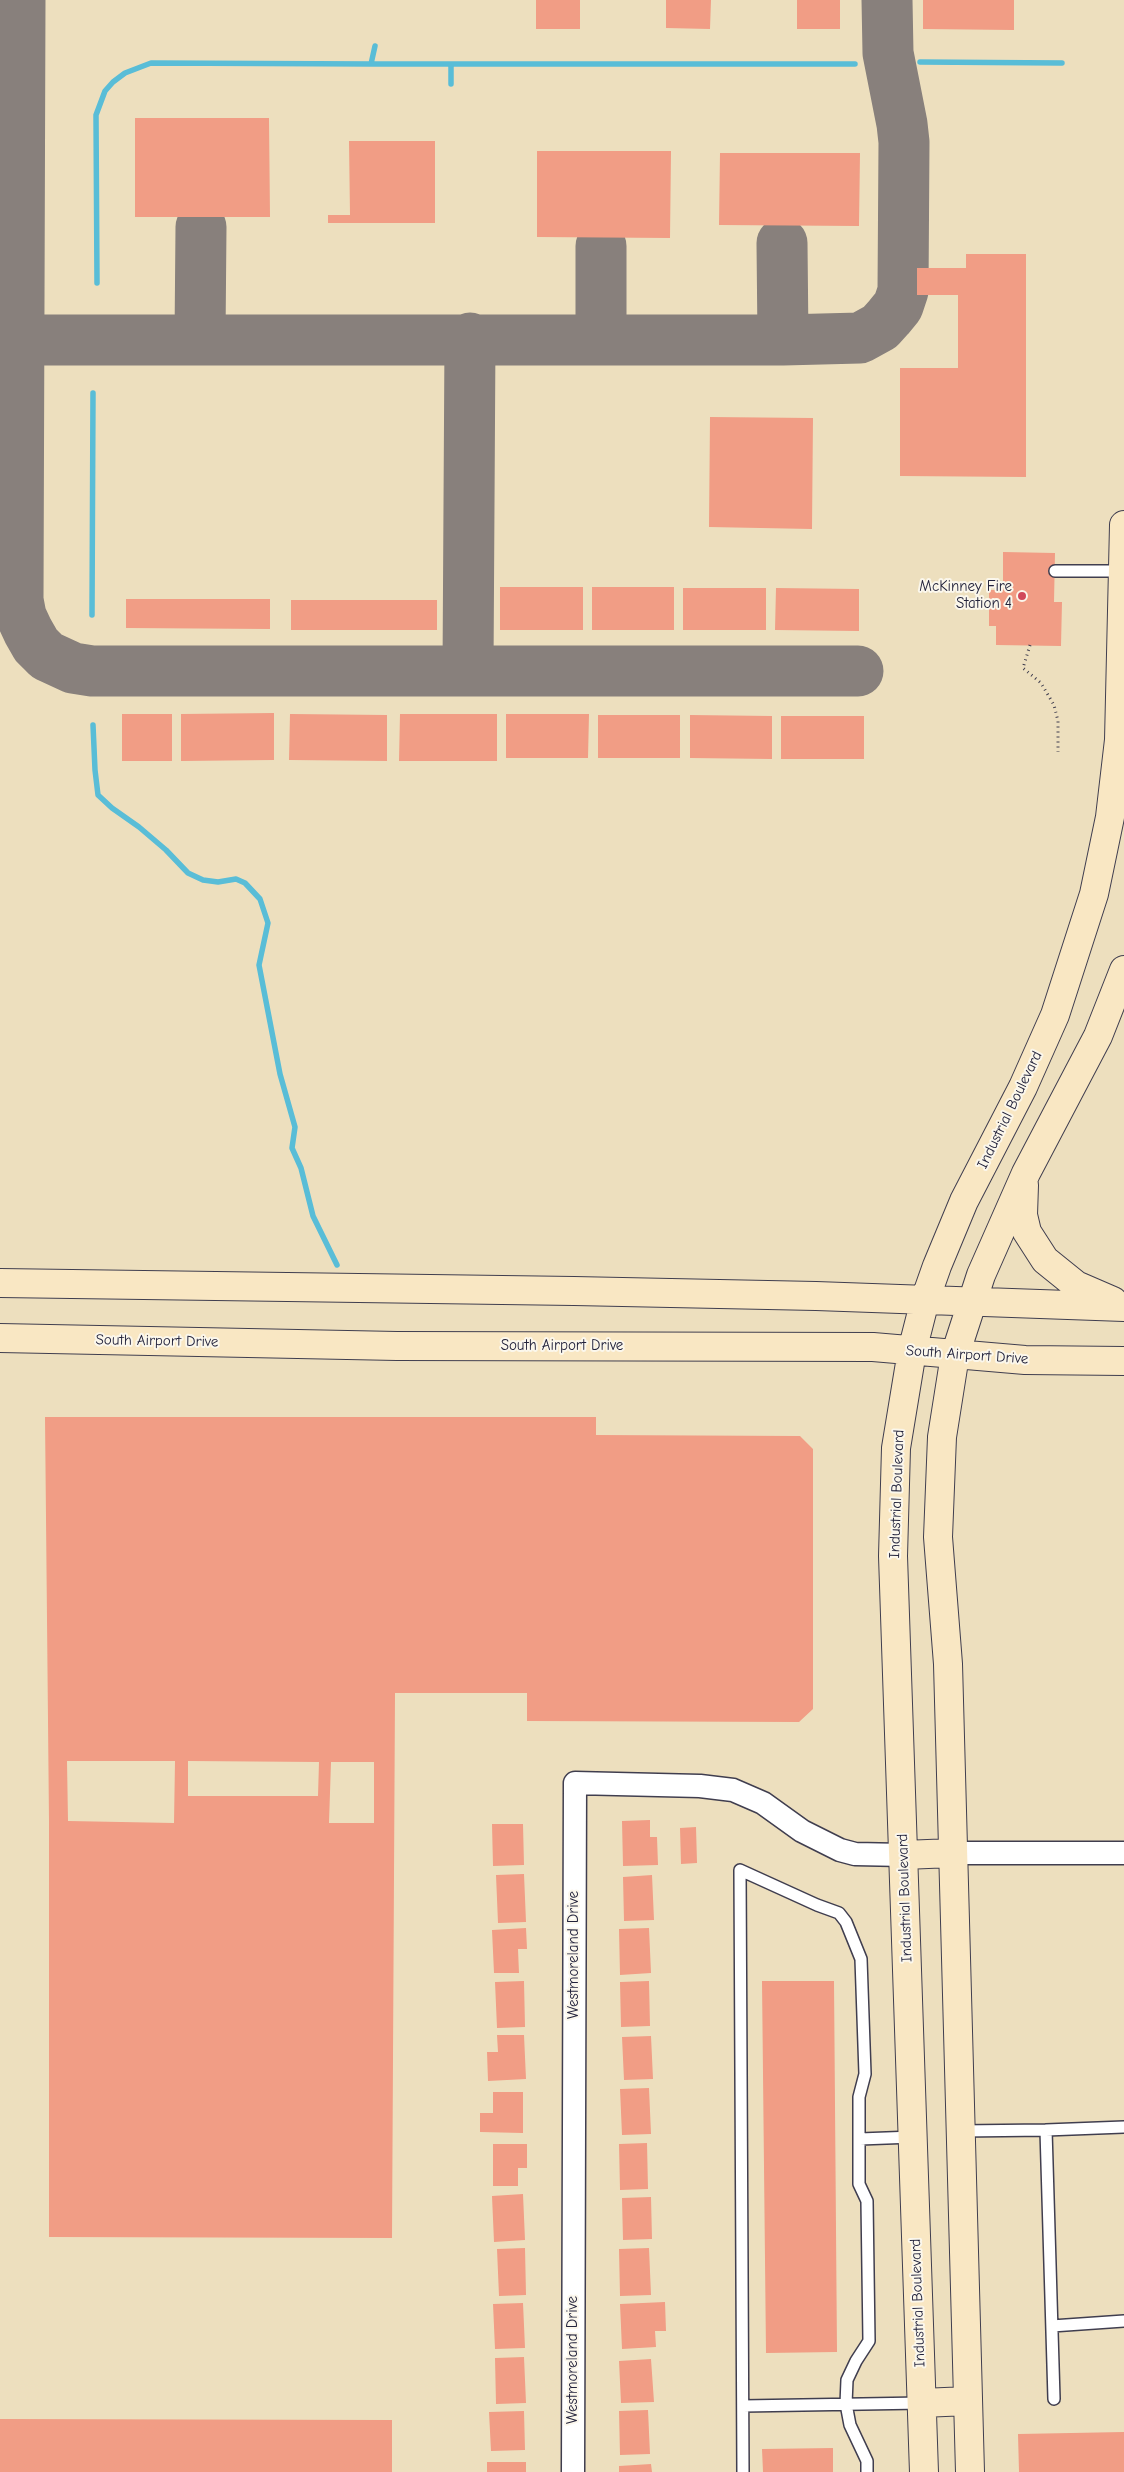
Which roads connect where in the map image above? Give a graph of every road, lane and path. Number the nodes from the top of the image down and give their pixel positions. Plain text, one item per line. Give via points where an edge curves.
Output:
1 (1124, 525) edge
2 (1054, 571) dead end
3 (1124, 571) edge
4 (1030, 645) dead end
5 (1058, 752) dead end
6 (1124, 970) edge
7 (1026, 1173) junction
8 (0, 1283) edge
9 (925, 1300) junction
10 (970, 1303) junction
11 (1124, 1307) edge
12 (0, 1338) edge
13 (912, 1351) junction
14 (955, 1355) junction
15 (1124, 1361) edge
16 (952, 1853) junction
17 (1124, 1853) edge
18 (904, 1855) junction
19 (1124, 2127) edge
20 (1046, 2130) junction
21 (960, 2131) junction
22 (913, 2137) junction
23 (860, 2138) junction
24 (1124, 2321) edge
25 (1052, 2326) junction
26 (1054, 2399) dead end
27 (968, 2401) junction
28 (922, 2403) junction
29 (846, 2404) junction
30 (743, 2406) junction
31 (573, 2472) edge
32 (743, 2472) edge
33 (867, 2472) edge
34 (924, 2472) edge
35 (970, 2472) edge

1 - 3 main road, Industrial Boulevard
2 - 3 lane
3 - 9 main road, Industrial Boulevard via 1118,758 1110,818 1094,894 1055,1015 1023,1087 964,1202
4 - 5 path via 1023,668 1041,683 1054,705 1058,721
6 - 7 main road via 1098,1036
7 - 10 main road
7 - 11 main road via 1023,1215 1033,1244 1061,1275
8 - 9 main road via 574,1290
9 - 10 main road
9 - 13 main road, Industrial Boulevard
10 - 11 main road
10 - 14 main road
12 - 13 main road, South Airport Drive via 396,1346 873,1347
13 - 14 main road, South Airport Drive
13 - 18 main road, Industrial Boulevard via 899,1422 894,1475 893,1556
14 - 15 main road, South Airport Drive via 1025,1360
14 - 16 main road via 942,1436 938,1516 948,1664
16 - 17 street
16 - 18 main road
16 - 21 main road
18 - 22 main road, Industrial Boulevard
18 - 31 street, Westmoreland Drive via 855,1854 840,1850 802,1831 762,1803 732,1790 700,1786 575,1783
19 - 20 lane
20 - 21 lane
20 - 25 lane
21 - 27 main road
22 - 23 lane
22 - 28 main road, Industrial Boulevard
23 - 29 lane via 859,2184 867,2201 869,2341 847,2380
23 - 30 lane via 859,2097 865,2074 861,1959 855,1940 839,1913 740,1870
24 - 25 lane
25 - 26 lane
27 - 28 main road
27 - 35 main road
28 - 29 lane
28 - 34 main road, Industrial Boulevard
29 - 30 lane
29 - 33 lane via 850,2425 867,2461
30 - 32 lane

